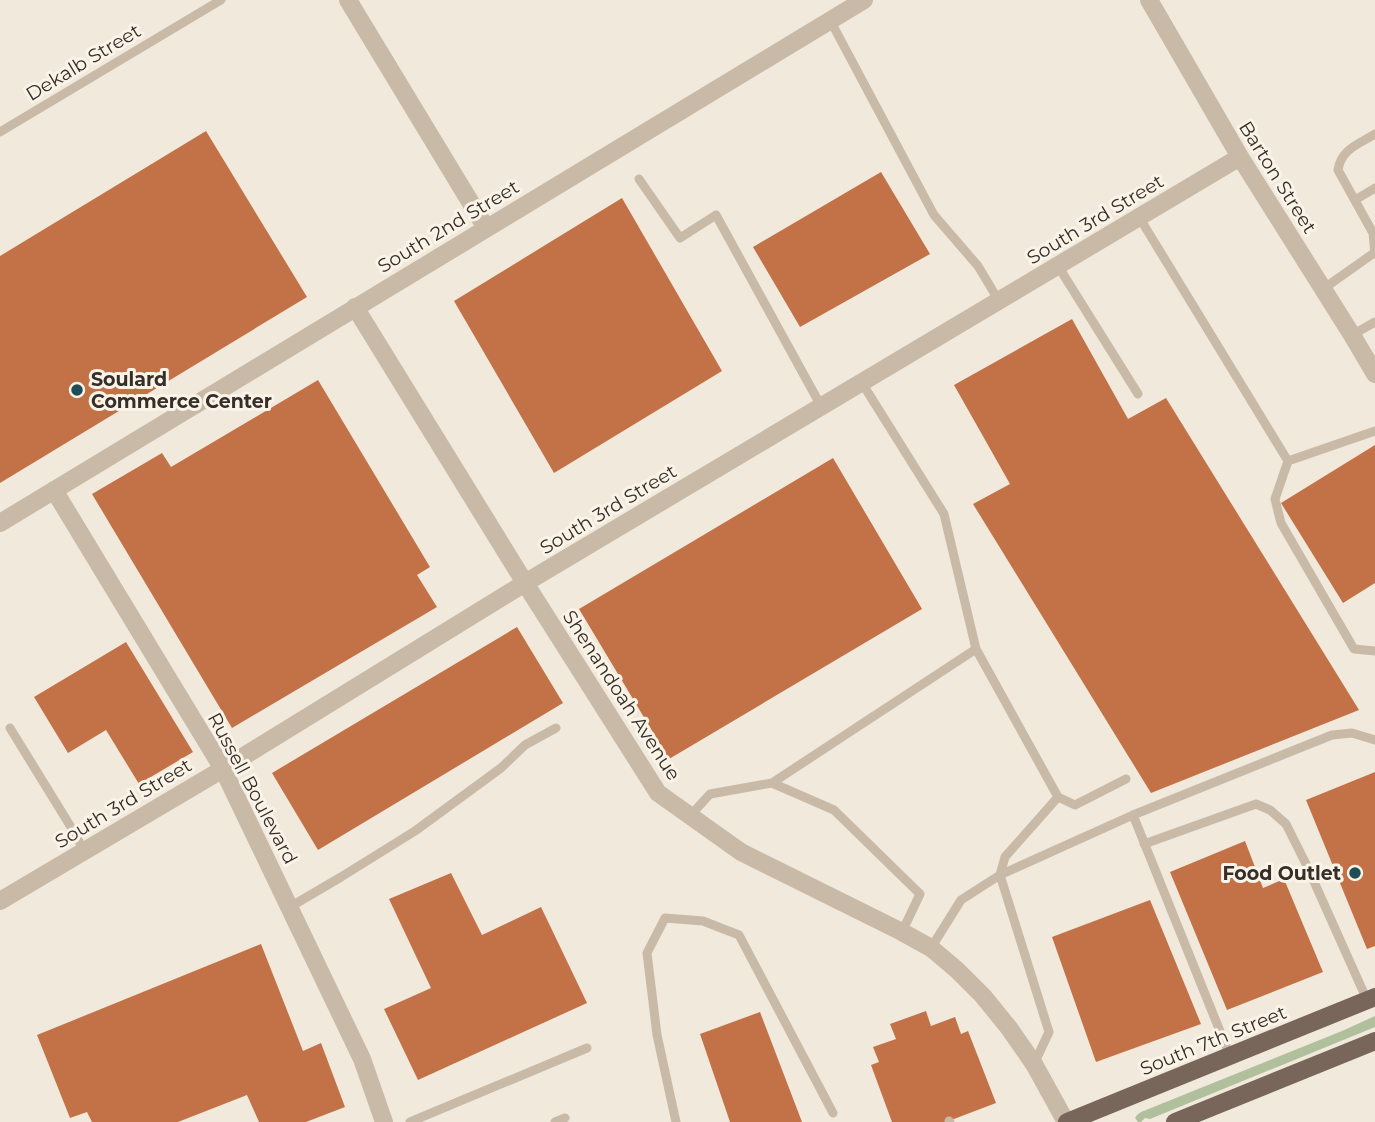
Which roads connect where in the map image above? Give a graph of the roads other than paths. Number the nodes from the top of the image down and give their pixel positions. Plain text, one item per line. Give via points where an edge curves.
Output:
1 (221, 0) edge
2 (348, 0) edge
3 (864, 0) edge
4 (1149, 0) edge
5 (830, 20) junction
6 (0, 132) edge
7 (1375, 134) edge
8 (1240, 157) junction
9 (639, 179) dead end
10 (1375, 188) edge
11 (1354, 200) junction
12 (1139, 217) junction
13 (486, 228) junction
14 (1374, 232) edge
15 (1375, 253) edge
16 (1058, 266) junction
17 (1323, 289) junction
18 (999, 301) junction
19 (355, 307) junction
20 (1375, 322) edge
21 (1352, 335) junction
22 (1375, 374) edge
23 (862, 383) junction
24 (1138, 394) dead end
25 (821, 406) junction
26 (1375, 431) edge
27 (1288, 461) junction
28 (54, 490) junction
29 (0, 523) edge
30 (525, 583) junction
31 (976, 649) junction
32 (1375, 651) edge
33 (10, 728) dead end
34 (556, 728) dead end
35 (1375, 740) edge
36 (223, 769) junction
37 (1126, 779) dead end
38 (772, 783) junction
39 (1058, 797) junction
40 (1133, 814) junction
41 (690, 816) junction
42 (1144, 844) junction
43 (84, 851) junction
44 (1000, 875) junction
45 (0, 901) edge
46 (290, 907) junction
47 (902, 932) junction
48 (931, 948) junction
49 (1371, 998) edge
50 (1375, 1041) edge
51 (587, 1048) dead end
52 (1230, 1056) junction
53 (1034, 1064) junction
54 (833, 1113) dead end
55 (384, 1122) edge
56 (410, 1122) edge
57 (676, 1122) edge
58 (1066, 1122) edge
59 (1175, 1122) edge

1 - 6 lane, Dekalb Street
2 - 13 street
3 - 5 street, South 2nd Street
4 - 8 street, Barton Street
5 - 13 street, South 2nd Street
5 - 18 lane via 934,215 978,267
7 - 11 lane via 1339,160 1338,170
8 - 12 street, South 3rd Street
8 - 17 street, Barton Street
9 - 25 lane via 680,238 716,215
10 - 11 lane
11 - 14 lane
12 - 16 street, South 3rd Street
12 - 27 lane
13 - 19 street, South 2nd Street
14 - 15 lane
15 - 17 lane
16 - 18 street, South 3rd Street
16 - 24 lane
17 - 21 street, Barton Street
18 - 23 street, South 3rd Street
19 - 28 street, South 2nd Street
19 - 30 street, Shenandoah Avenue
20 - 21 lane
21 - 22 street, Barton Street
23 - 25 street, South 3rd Street
23 - 31 lane via 944,514
25 - 30 street, South 3rd Street
26 - 27 lane
27 - 32 lane via 1275,499 1281,523 1354,649
28 - 29 street, South 2nd Street
28 - 36 street, Russell Boulevard
30 - 36 street, South 3rd Street
30 - 41 street, Shenandoah Avenue via 657,793
31 - 38 lane
31 - 39 lane
33 - 43 lane
34 - 46 lane via 525,745 415,831
35 - 40 lane via 1352,733 1332,735
36 - 43 street, South 3rd Street
36 - 46 street, Russell Boulevard
37 - 39 lane via 1075,805
38 - 41 lane via 710,794
38 - 47 lane via 834,810 920,894
39 - 44 lane via 1005,857
40 - 42 lane
40 - 44 lane
41 - 47 street, Shenandoah Avenue via 741,852
42 - 49 lane via 1256,804 1270,810 1286,824
42 - 52 lane
43 - 45 street, South 3rd Street
44 - 48 lane via 961,900
44 - 53 lane via 1049,1032
46 - 55 street, Russell Boulevard via 362,1059
47 - 48 street, Shenandoah Avenue
48 - 53 street, Shenandoah Avenue via 983,996
49 - 52 main road, South 7th Street
50 - 59 main road
51 - 56 lane
52 - 58 main road, South 7th Street
53 - 58 street, Shenandoah Avenue
54 - 57 lane via 739,935 703,921 665,918 647,953 657,1034

